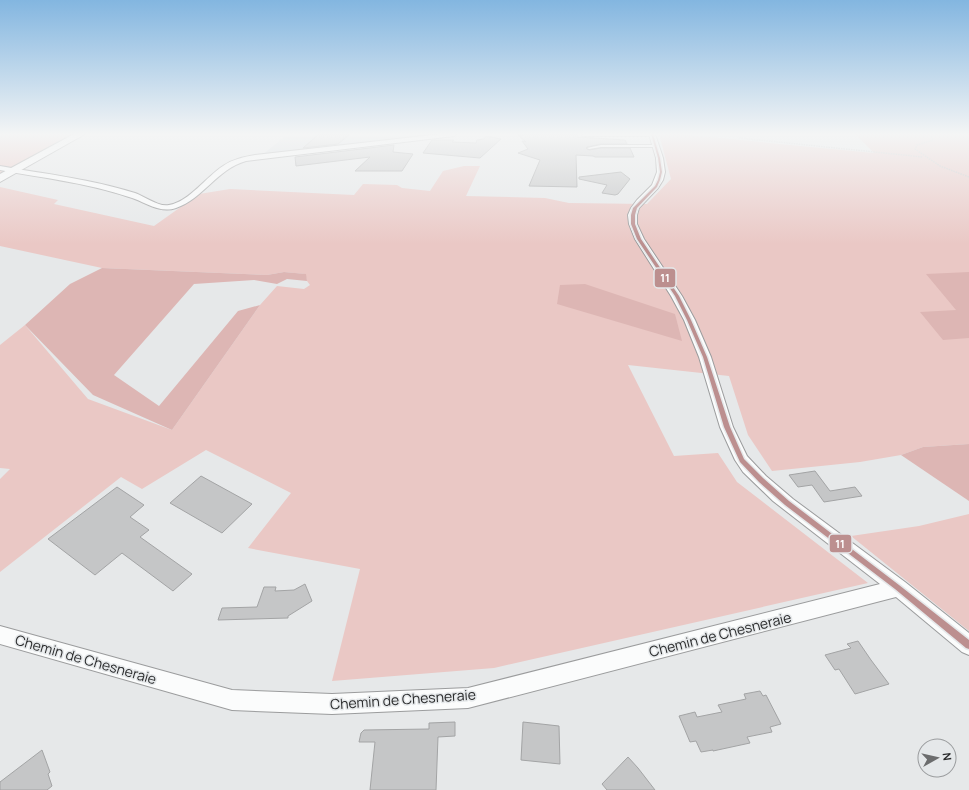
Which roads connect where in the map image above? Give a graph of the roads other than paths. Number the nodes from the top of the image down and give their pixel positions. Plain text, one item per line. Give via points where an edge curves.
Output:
1 (15, 171) joint
2 (221, 171) edge
3 (661, 171) edge
4 (0, 179) edge
5 (899, 588) junction
6 (0, 635) edge
7 (969, 646) edge

1 - 2 street via 132,195 163,207 170,207 181,204
1 - 4 main road
3 - 5 street via 654,188 638,202 634,210 633,225 675,292 693,327 728,432 742,461 765,485
5 - 6 street, Chemin de Chesneraie via 468,698 332,704 232,700
5 - 7 street

